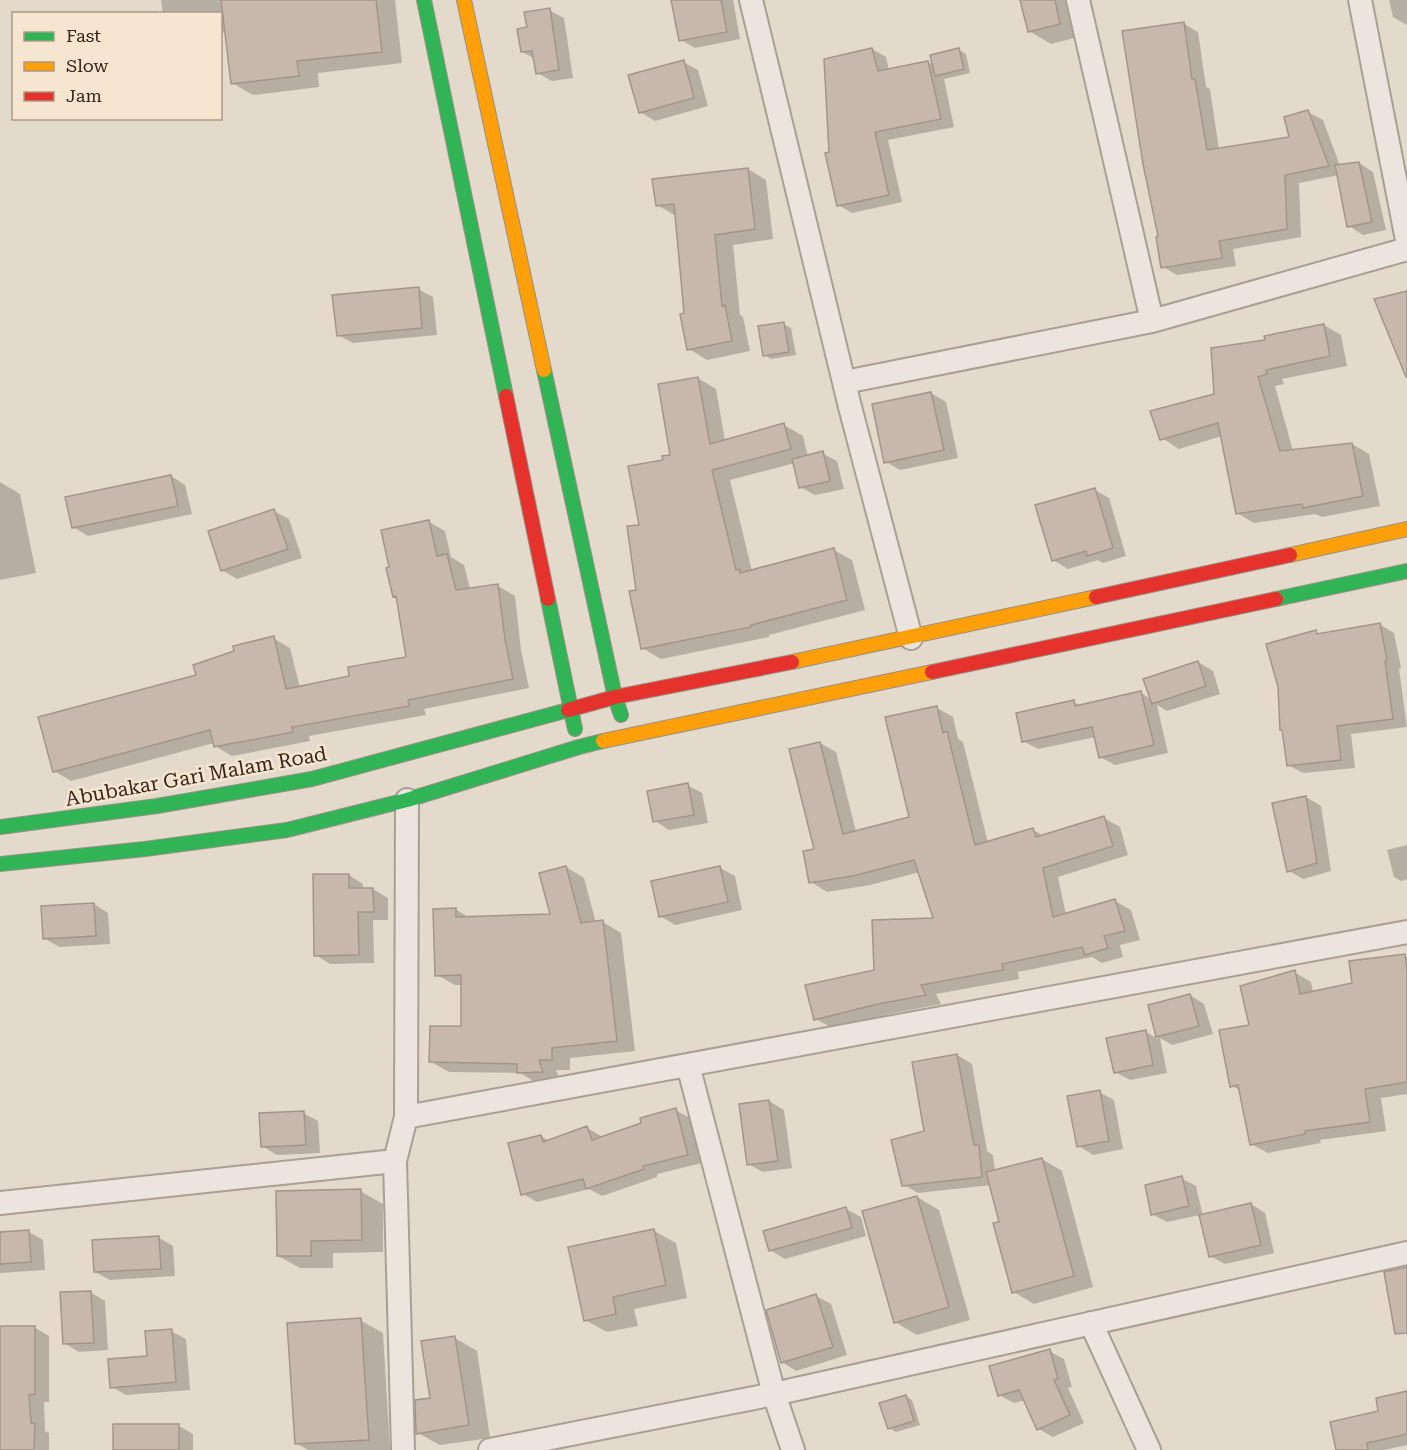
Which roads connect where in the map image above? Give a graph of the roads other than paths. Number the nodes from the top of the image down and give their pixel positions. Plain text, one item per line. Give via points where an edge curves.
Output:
1 (424, 0) edge
2 (464, 0) edge
3 (751, 0) edge
4 (1078, 0) edge
5 (1360, 0) edge
6 (1407, 240) edge
7 (1407, 249) edge
8 (1152, 321) junction
9 (844, 382) junction
10 (1407, 529) edge
11 (1407, 571) edge
12 (911, 638) junction
13 (615, 697) junction
14 (570, 708) junction
15 (627, 736) junction
16 (579, 747) junction
17 (407, 800) junction
18 (0, 827) edge
19 (0, 864) edge
20 (1407, 932) edge
21 (688, 1065) junction
22 (406, 1117) junction
23 (395, 1161) junction
24 (0, 1203) edge
25 (1407, 1253) edge
26 (1091, 1323) junction
27 (774, 1394) junction
28 (403, 1450) edge
29 (490, 1450) edge
30 (793, 1450) edge
31 (1149, 1450) edge

1 - 14 street
2 - 13 street
3 - 9 street
4 - 8 street
5 - 6 street
7 - 8 street
8 - 9 street
9 - 12 street
10 - 12 street, Abubakar Gari Malam Road
11 - 15 street
12 - 13 street, Abubakar Gari Malam Road
13 - 14 street, Abubakar Gari Malam Road
13 - 15 street
14 - 16 street
14 - 18 street, Abubakar Gari Malam Road via 312,779 157,806
15 - 16 street
16 - 17 street
17 - 19 street via 287,830
17 - 22 street
20 - 21 street
21 - 22 street
21 - 27 street
22 - 23 street
23 - 24 street
23 - 28 street
25 - 26 street
26 - 27 street
26 - 31 street
27 - 29 street
27 - 30 street

